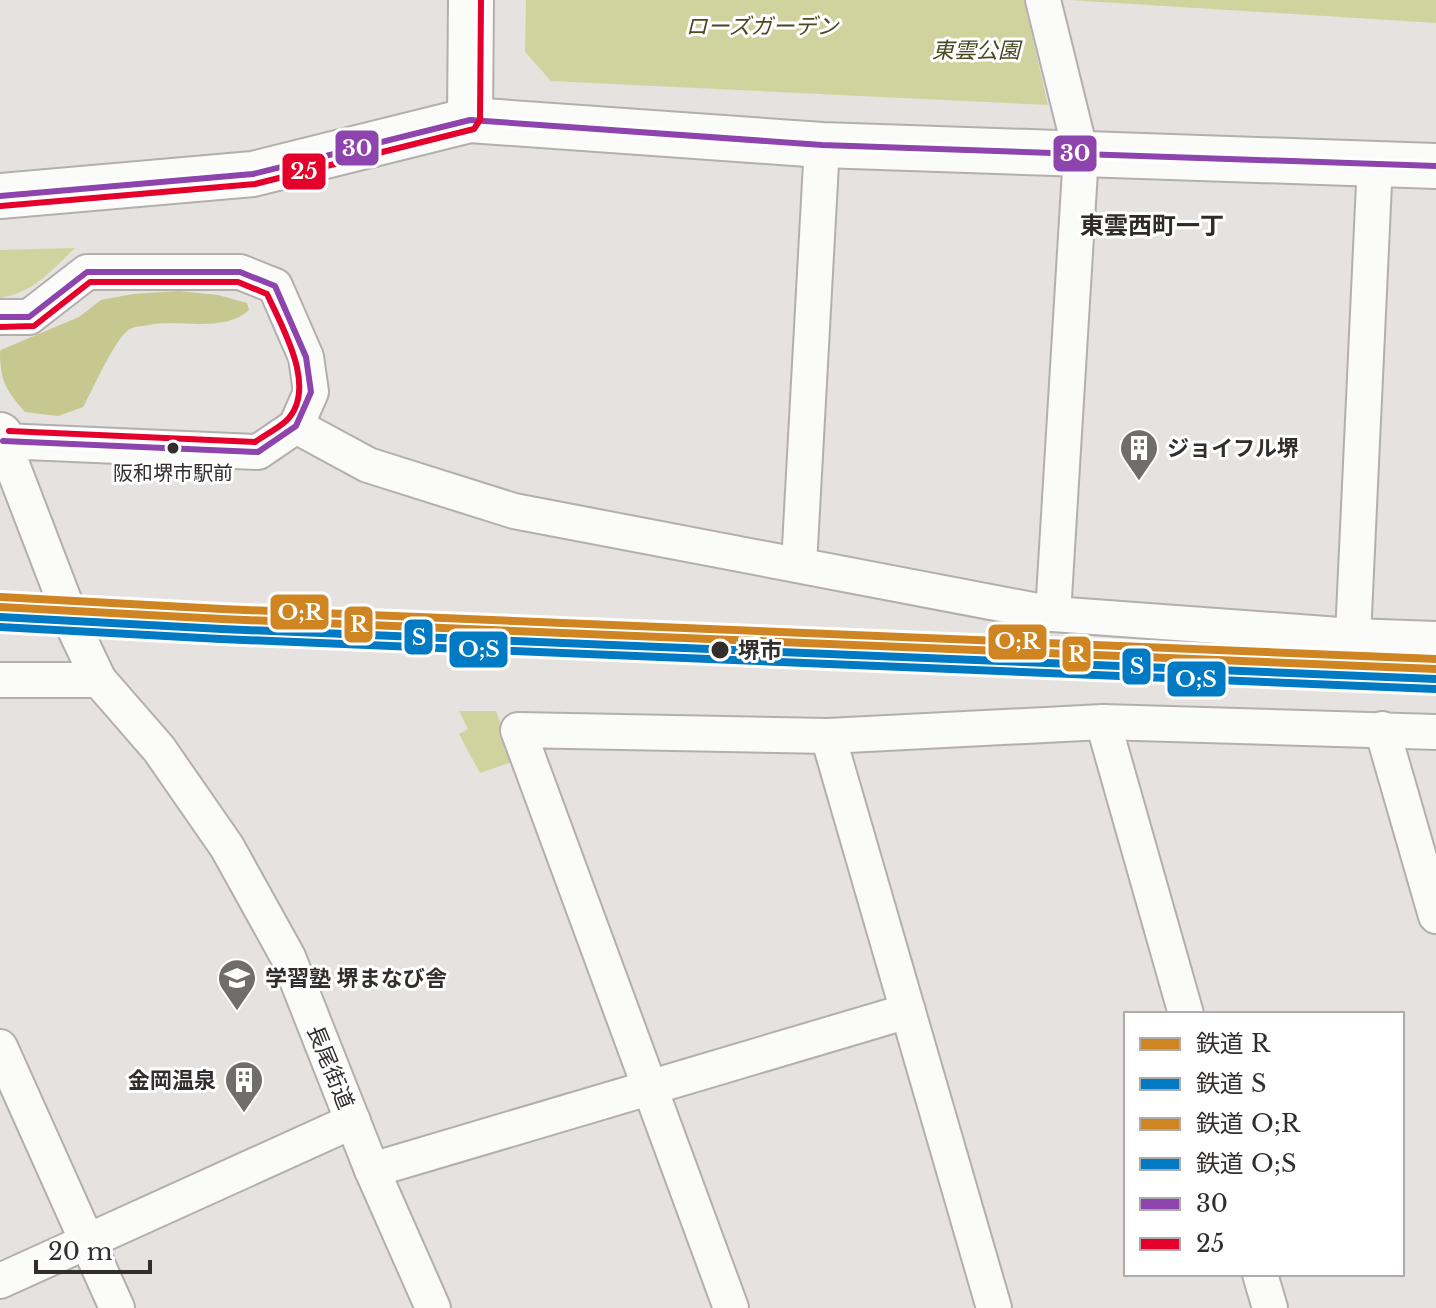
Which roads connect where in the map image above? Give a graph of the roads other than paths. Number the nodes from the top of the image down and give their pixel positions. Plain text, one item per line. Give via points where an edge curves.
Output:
1 (471, 0) edge
2 (1043, 0) edge
3 (470, 120) junction
4 (822, 145) junction
5 (1081, 154) junction
6 (1375, 162) junction
7 (1436, 166) edge
8 (0, 196) edge
9 (0, 317) edge
10 (296, 426) junction
11 (1, 438) edge
12 (799, 565) junction
13 (1053, 614) junction
14 (1353, 636) junction
15 (1436, 639) edge
16 (0, 680) edge
17 (99, 680) junction
18 (1103, 722) junction
19 (1382, 729) junction
20 (1436, 732) edge
21 (828, 736) junction
22 (1436, 916) edge
23 (908, 1011) junction
24 (1185, 1012) edge
25 (0, 1047) edge
26 (649, 1089) junction
27 (353, 1121) junction
28 (372, 1170) junction
29 (87, 1241) junction
30 (1261, 1276) edge
31 (0, 1281) edge
32 (117, 1308) edge
33 (433, 1308) edge
34 (731, 1308) edge
35 (994, 1308) edge
36 (1270, 1308) edge

1 - 3 street
2 - 5 street
3 - 4 street
3 - 8 street via 253,174
4 - 5 street
4 - 12 street
5 - 6 street
5 - 13 street
6 - 7 street
6 - 14 street
9 - 10 street via 29,317 87,272 240,272 275,286 306,357 311,392
10 - 11 street via 258,452
10 - 12 street via 368,465 514,511
11 - 17 street, 長尾街道
12 - 13 street
13 - 14 street
14 - 15 street
16 - 17 street
17 - 27 street, 長尾街道 via 159,749 227,847 288,957
18 - 19 street
18 - 21 street
18 - 24 street
19 - 20 street
19 - 22 street
21 - 23 street
21 - 26 street via 518,730
23 - 26 street
23 - 35 street
25 - 29 street
26 - 28 street
26 - 34 street
27 - 28 street, 長尾街道
27 - 29 street
28 - 33 street, 長尾街道
29 - 31 street
29 - 32 street
30 - 36 street

